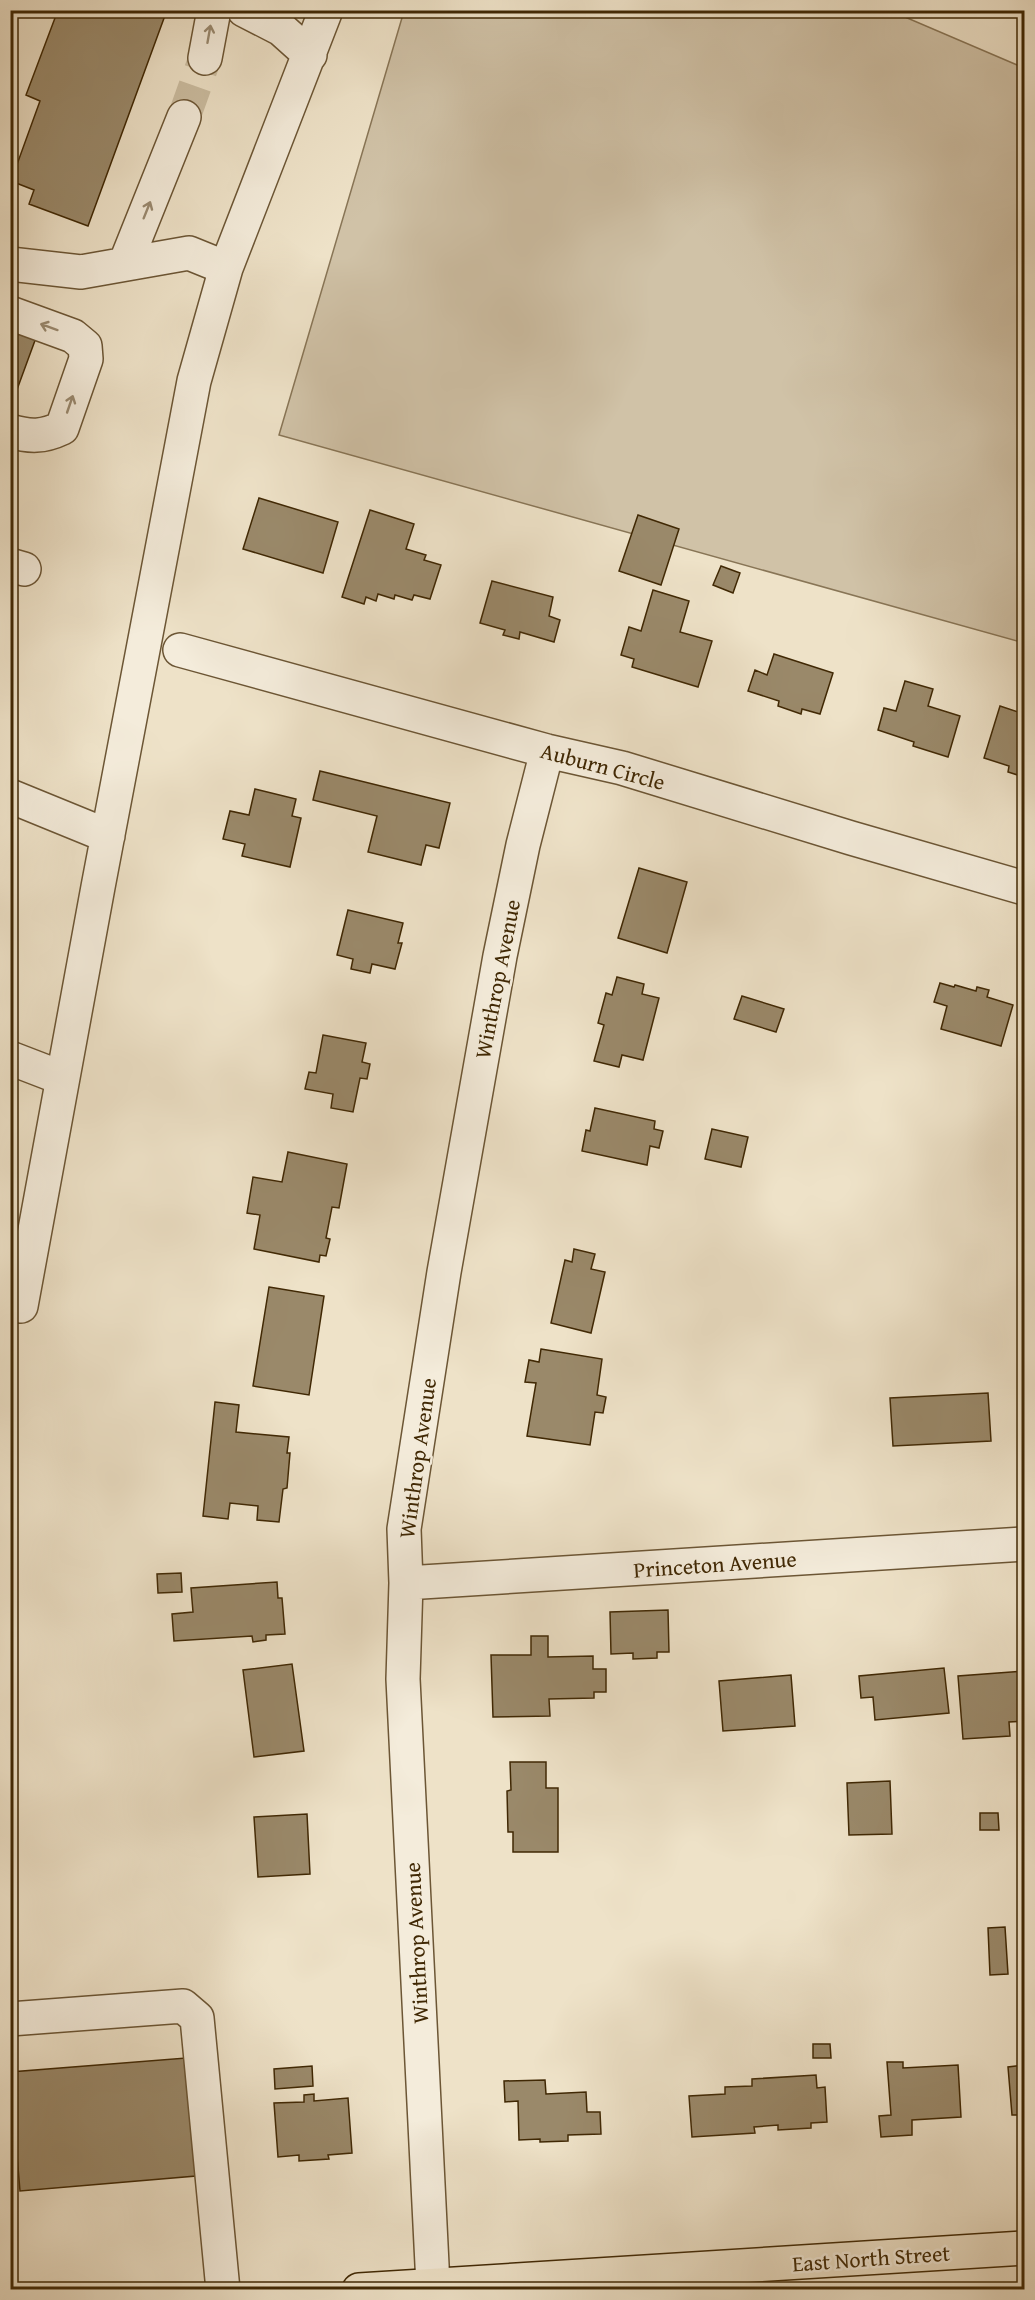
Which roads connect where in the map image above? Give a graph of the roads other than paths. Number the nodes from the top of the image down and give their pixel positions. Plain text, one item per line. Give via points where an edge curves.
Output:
1 (214, 10) edge
2 (244, 10) edge
3 (326, 10) edge
4 (310, 55) junction
5 (205, 58) tunnel mouth
6 (184, 117) tunnel mouth
7 (10, 264) edge
8 (125, 264) junction
9 (226, 268) junction
10 (10, 313) edge
11 (10, 431) edge
12 (180, 650) dead end
13 (547, 751) junction
14 (10, 796) edge
15 (108, 836) junction
16 (1024, 888) edge
17 (10, 1058) edge
18 (62, 1078) junction
19 (21, 1306) dead end
20 (1024, 1544) edge
21 (406, 1583) junction
22 (10, 2019) edge
23 (1024, 2248) edge
24 (433, 2285) junction
25 (223, 2289) edge
26 (359, 2289) edge

5 -> 1 street
2 - 4 street via 281,29
3 - 4 street
4 - 9 street
8 -> 6 street
7 - 8 street via 81,272
8 - 9 street via 189,253
9 - 15 street via 194,381
11 -> 10 street via 46,436 62,428 86,358 85,346 73,336
12 - 13 street, Auburn Circle
13 - 16 street, Auburn Circle via 622,768
13 - 21 street, Winthrop Avenue via 500,956 444,1272 404,1529
14 - 15 street
15 - 18 street
17 - 18 street
18 - 19 street
20 - 21 street, Princeton Avenue
21 - 24 street, Winthrop Avenue via 403,1679
22 - 25 street via 183,2006 198,2018
23 - 24 main road, East North Street
24 - 26 main road, East North Street

